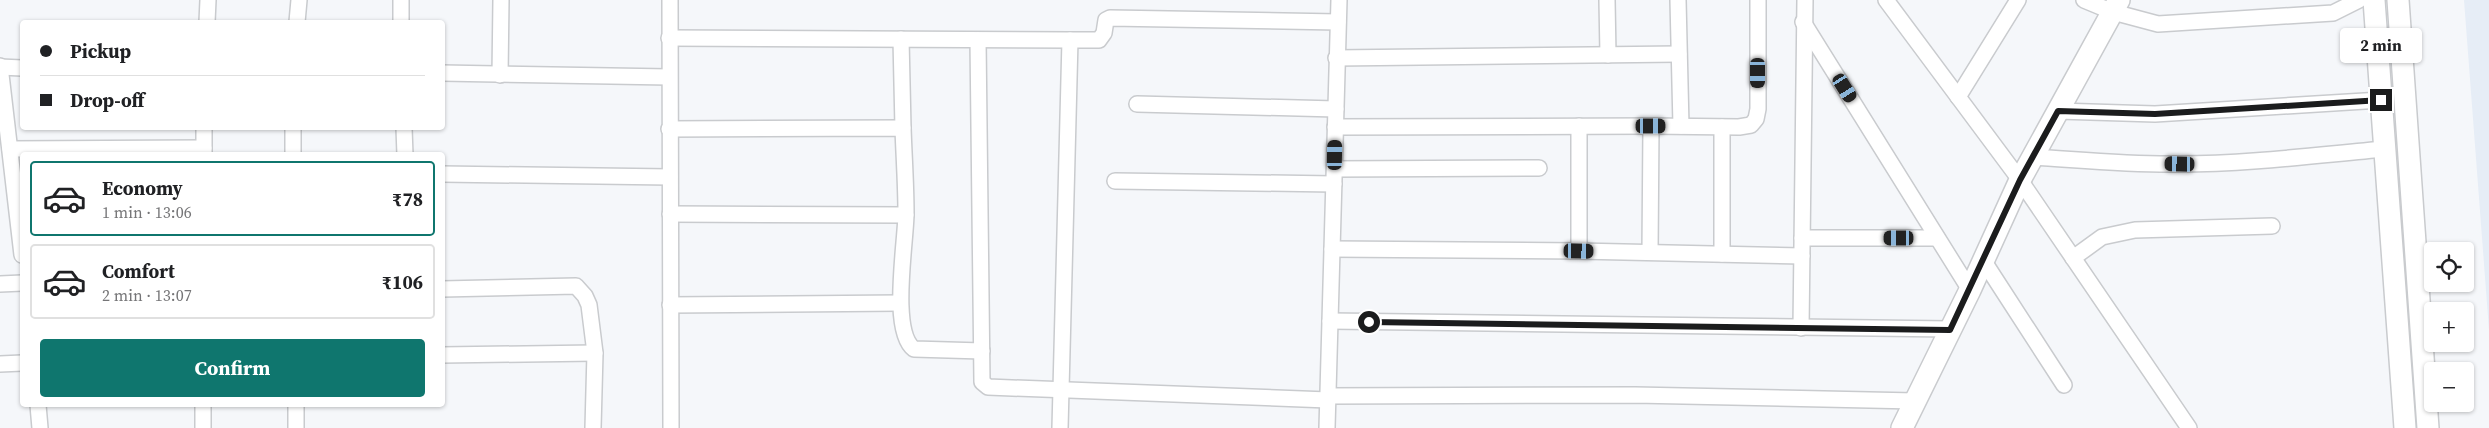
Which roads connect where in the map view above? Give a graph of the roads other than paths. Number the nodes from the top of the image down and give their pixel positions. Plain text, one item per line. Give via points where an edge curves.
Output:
1 (208, 0) edge
2 (298, 0) edge
3 (401, 0) edge
4 (501, 0) edge
5 (670, 0) edge
6 (1339, 0) edge
7 (1607, 0) edge
8 (1678, 0) edge
9 (1758, 0) edge
10 (1805, 0) edge
11 (1886, 0) edge
12 (2018, 0) edge
13 (2084, 0) edge
14 (2360, 0) edge
15 (2374, 0) edge
16 (2398, 0) edge
17 (2116, 6) edge
18 (206, 20) edge
19 (297, 20) edge
20 (401, 20) edge
21 (1338, 22) junction
22 (1803, 22) junction
23 (669, 38) junction
24 (901, 40) junction
25 (978, 40) junction
26 (1070, 40) junction
27 (1679, 54) junction
28 (1608, 55) junction
29 (1336, 58) junction
30 (0, 67) edge
31 (20, 68) edge
32 (445, 74) edge
33 (500, 74) junction
34 (669, 77) junction
35 (1958, 97) junction
36 (2381, 100) junction
37 (1137, 104) dead end
38 (1336, 109) junction
39 (2058, 111) junction
40 (3, 118) edge
41 (1579, 126) junction
42 (1651, 126) junction
43 (1681, 126) junction
44 (1335, 127) junction
45 (1722, 127) junction
46 (903, 128) junction
47 (669, 129) junction
48 (204, 130) edge
49 (293, 130) edge
50 (404, 130) edge
51 (10, 149) junction
52 (2385, 149) junction
53 (204, 151) edge
54 (293, 152) edge
55 (405, 152) edge
56 (2034, 157) junction
57 (1539, 168) dead end
58 (445, 174) edge
59 (1335, 176) junction
60 (670, 177) junction
61 (2020, 180) junction
62 (1115, 181) dead end
63 (8, 194) edge
64 (670, 214) junction
65 (906, 215) junction
66 (2272, 226) dead end
67 (1802, 238) junction
68 (1937, 238) junction
69 (20, 246) edge
70 (1332, 249) junction
71 (1579, 251) junction
72 (1650, 252) junction
73 (1722, 254) junction
74 (1802, 256) junction
75 (2073, 258) junction
76 (1983, 260) junction
77 (20, 283) edge
78 (0, 284) edge
79 (445, 289) edge
80 (1970, 290) junction
81 (900, 303) junction
82 (670, 305) junction
83 (1330, 321) junction
84 (1801, 328) junction
85 (1950, 330) junction
86 (982, 351) junction
87 (595, 353) junction
88 (445, 355) edge
89 (0, 364) edge
90 (20, 364) edge
91 (2064, 385) dead end
92 (1062, 390) junction
93 (1328, 398) junction
94 (1915, 402) junction
95 (38, 407) edge
96 (203, 407) edge
97 (296, 407) edge
98 (40, 428) edge
99 (203, 428) edge
100 (296, 428) edge
101 (592, 428) edge
102 (671, 428) edge
103 (1060, 428) edge
104 (1327, 428) edge
105 (1902, 428) edge
106 (2189, 428) edge
107 (2405, 428) edge
108 (2428, 428) edge

1 - 18 street
2 - 19 street
3 - 20 street
4 - 33 street
5 - 23 street
6 - 21 street
7 - 28 street
8 - 27 street
9 - 45 street via 1756,119 1751,125
10 - 22 street
11 - 35 street
12 - 35 street
13 - 17 street
14 - 17 street via 2333,13 2158,24
15 - 36 street
16 - 108 street
17 - 39 street
21 - 26 street via 1110,18 1106,20 1099,40
21 - 29 street
22 - 67 street
22 - 68 street
23 - 24 street
23 - 34 street
24 - 25 street
24 - 46 street
25 - 26 street
25 - 86 street
26 - 92 street
27 - 28 street
27 - 43 street
28 - 29 street
29 - 38 street
30 - 31 street
30 - 40 street
32 - 33 street
33 - 34 street
34 - 47 street
35 - 61 street
36 - 39 street via 2155,114
36 - 52 street
37 - 38 street
38 - 44 street
39 - 56 street
40 - 51 street
41 - 42 street
41 - 44 street
41 - 71 street
42 - 43 street
42 - 72 street
43 - 45 street
44 - 59 street
45 - 73 street
46 - 47 street
46 - 65 street
47 - 60 street
48 - 53 street
49 - 54 street
50 - 55 street
51 - 53 street
51 - 63 street
52 - 56 street via 2226,163
52 - 107 street
56 - 61 street
57 - 59 street
58 - 60 street
59 - 62 street
59 - 70 street
60 - 64 street
61 - 75 street
61 - 76 street
63 - 69 street
64 - 65 street
64 - 82 street
65 - 81 street
66 - 75 street via 2134,230 2102,237
67 - 68 street
67 - 74 street
68 - 80 street
70 - 71 street
70 - 83 street
71 - 72 street
72 - 73 street
73 - 74 street
74 - 84 street
75 - 106 street
76 - 80 street
76 - 91 street
77 - 78 street
79 - 87 street via 576,286 586,296 589,305
80 - 85 street
81 - 82 street
81 - 86 street via 905,338 914,349
82 - 102 street
83 - 84 street
83 - 93 street
84 - 85 street
85 - 94 street
86 - 92 street via 982,382 988,387
87 - 88 street
87 - 101 street
89 - 90 street
92 - 93 street
92 - 103 street
93 - 94 street via 1636,395
93 - 104 street
94 - 105 street
95 - 98 street
96 - 99 street
97 - 100 street

